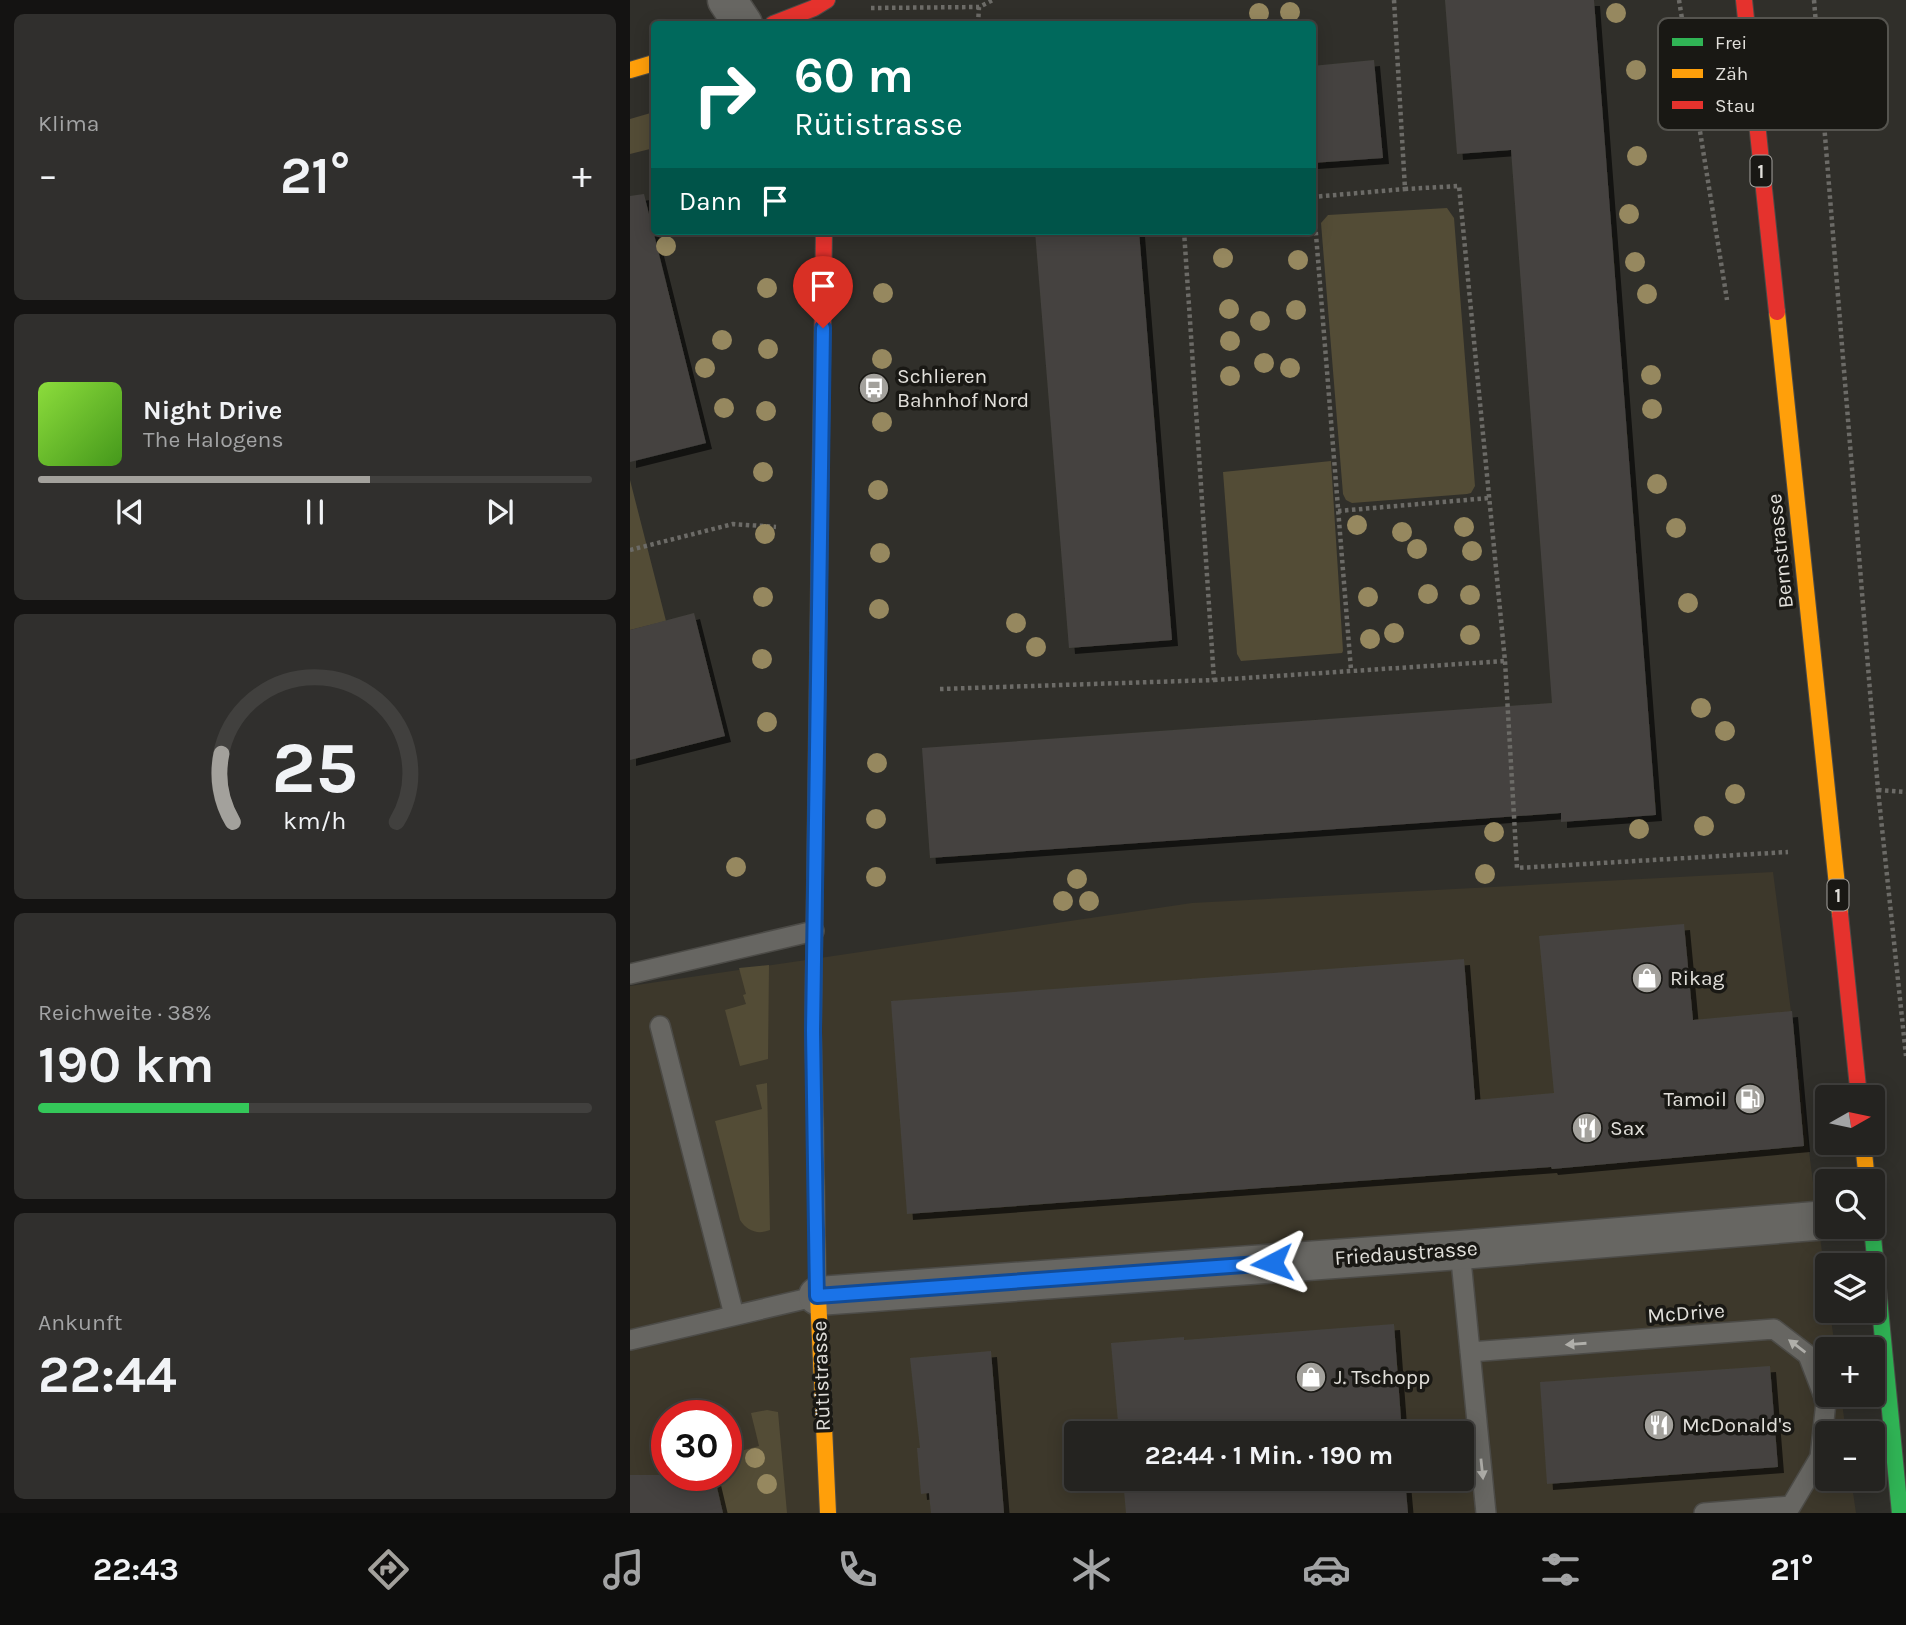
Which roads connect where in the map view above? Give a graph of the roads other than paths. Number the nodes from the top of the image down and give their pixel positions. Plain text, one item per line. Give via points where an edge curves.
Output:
1 (727, 0) edge
2 (1744, 0) edge
3 (819, 11) edge
4 (1746, 18) edge
5 (741, 21) edge
6 (784, 21) edge
7 (651, 64) edge
8 (630, 70) edge
9 (1758, 130) edge
10 (824, 235) edge
11 (814, 931) junction
12 (630, 974) edge
13 (660, 1026) dead end
14 (1858, 1085) edge
15 (1815, 1221) edge
16 (1873, 1239) edge
17 (1460, 1250) junction
18 (817, 1296) junction
19 (734, 1315) junction
20 (630, 1340) edge
21 (1470, 1352) junction
22 (1791, 1510) edge
23 (828, 1513) edge
24 (1486, 1513) edge
25 (1704, 1513) edge
26 (1900, 1513) edge

1 - 5 street
2 - 4 main road, Bernstrasse / 1
3 - 6 main road
7 - 8 main road
9 - 14 main road, Bernstrasse / 1
10 - 11 main road, Rütistrasse
11 - 12 lane
11 - 18 main road, Rütistrasse
13 - 19 lane
15 - 17 street, Friedaustrasse
16 - 26 main road
17 - 18 street, Friedaustrasse
17 - 21 lane
18 - 19 lane
18 - 23 main road, Rütistrasse
19 - 20 lane
22 -> 21 lane, McDrive via 1820,1457 1826,1402 1808,1354 1774,1329
21 -> 24 lane
22 - 25 lane, McDrive

